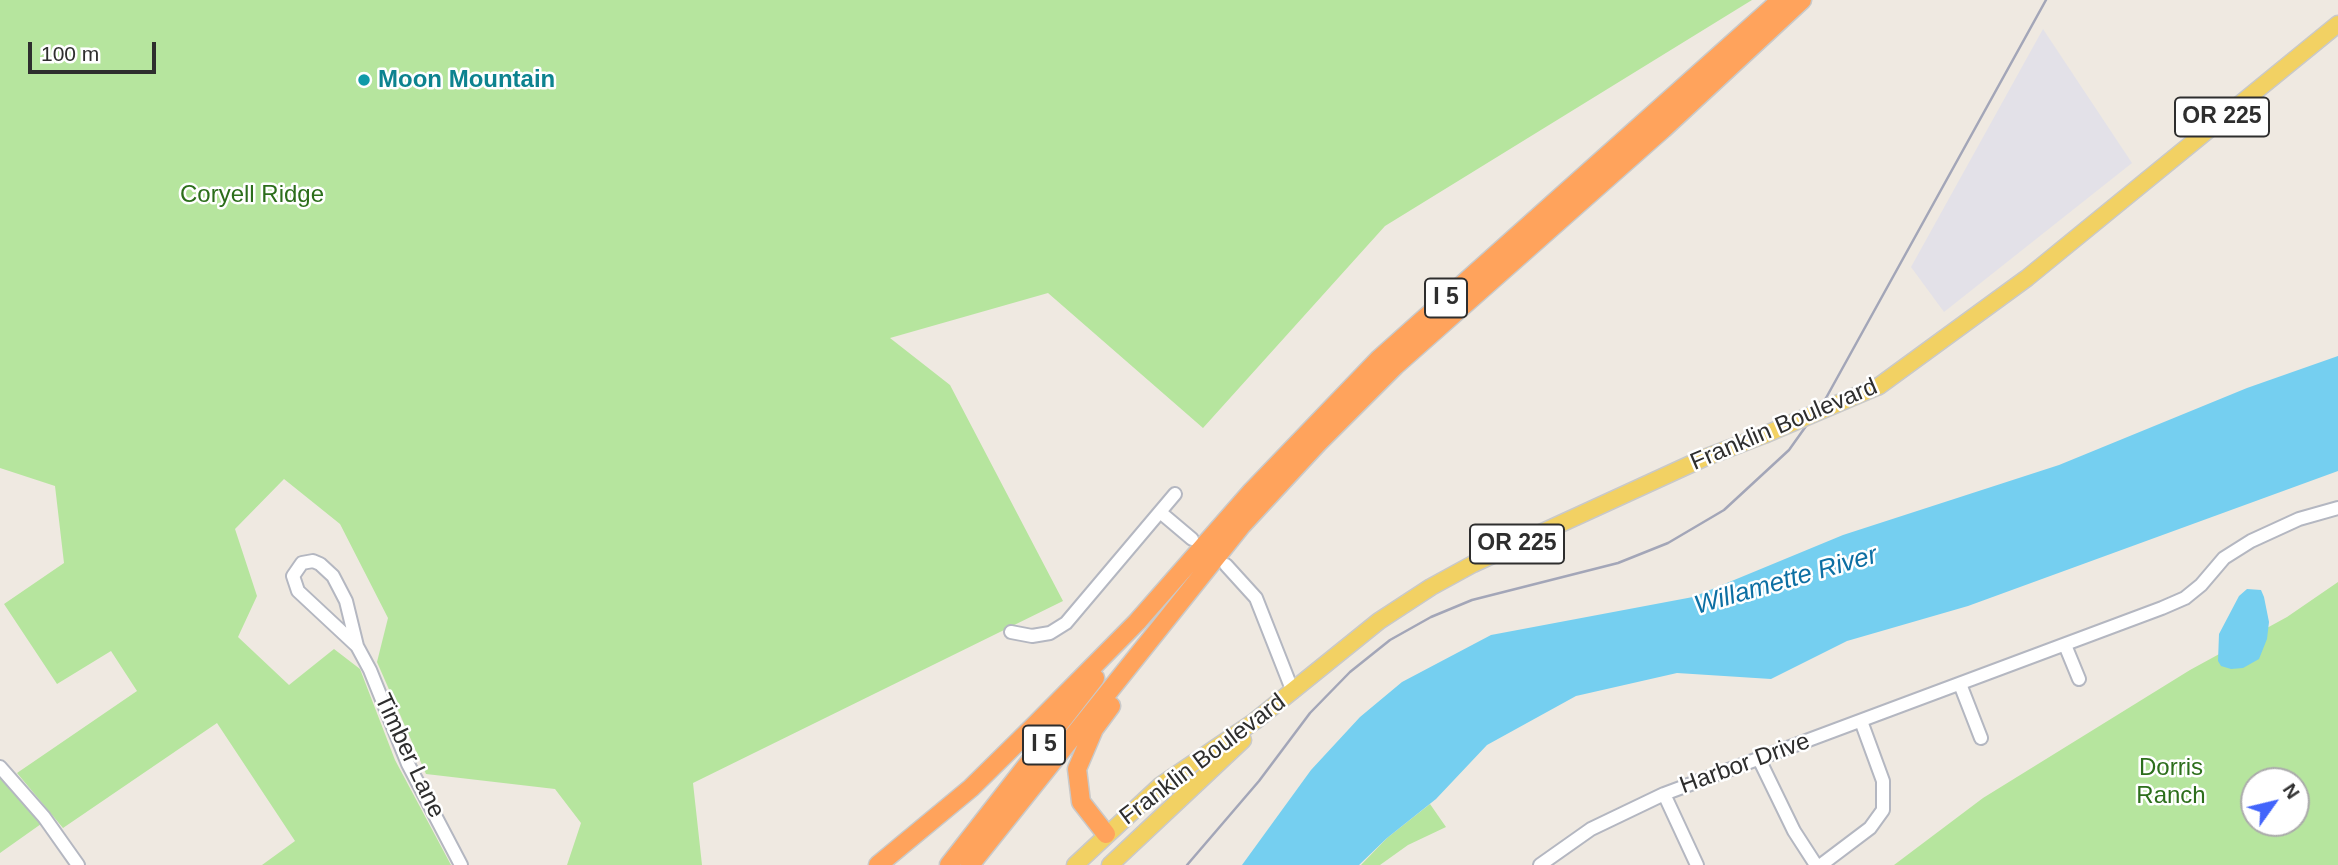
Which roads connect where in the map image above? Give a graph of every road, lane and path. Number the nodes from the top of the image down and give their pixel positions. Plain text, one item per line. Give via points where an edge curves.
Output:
1 (1781, 0) edge
2 (1802, 0) edge
3 (2338, 24) edge
4 (1175, 494) dead end
5 (2338, 508) edge
6 (1160, 512) junction
7 (1192, 539) dead end
8 (1226, 565) dead end
9 (1204, 572) junction
10 (1137, 622) junction
11 (1011, 632) dead end
12 (2065, 645) junction
13 (357, 646) junction
14 (2079, 679) dead end
15 (1960, 684) junction
16 (1293, 692) junction
17 (1861, 721) junction
18 (1981, 738) dead end
19 (1759, 759) junction
20 (0, 767) edge
21 (1664, 794) junction
22 (1106, 834) junction
23 (1111, 864) edge
24 (78, 865) edge
25 (461, 865) edge
26 (878, 865) edge
27 (949, 865) edge
28 (970, 865) edge
29 (1075, 865) edge
30 (1540, 865) edge
31 (1697, 865) edge
32 (1818, 865) edge

1 - 10 highway, I 5 via 1379,359 1252,491
2 - 9 highway, I 5 via 1395,366 1289,474
3 - 16 main road, Franklin Boulevard / OR 225, bridge via 2027,278 1879,386 1704,458 1455,573 1379,621
4 - 6 street
5 - 12 street, Harbor Drive via 2299,519 2237,549 2185,597
6 - 7 street
6 - 11 street via 1066,623 1050,633 1032,636
8 - 16 street, Franklin Boulevard via 1256,598
9 - 22 highway via 1081,754 1077,786 1081,802
9 - 28 highway, I 5
10 - 26 highway via 971,788
10 - 27 highway, I 5
12 - 14 street
12 - 15 street, Harbor Drive
13 - 13 street, Timber Lane via 298,591 293,576 302,563 313,561 333,576 346,601
13 - 25 street, Timber Lane via 408,764
15 - 17 street, Harbor Drive
15 - 18 street
16 - 22 main road, Franklin Boulevard / OR 225 via 1161,785
16 - 23 main road, Franklin Boulevard
17 - 19 street, Harbor Drive
17 - 32 street via 1883,781 1883,810 1870,828
19 - 21 street, Harbor Drive
19 - 32 street via 1794,831
20 - 24 street
21 - 30 street, Harbor Drive via 1591,829
21 - 31 street
22 - 23 main road, Franklin Boulevard via 1115,850
22 - 29 main road, OR 225

